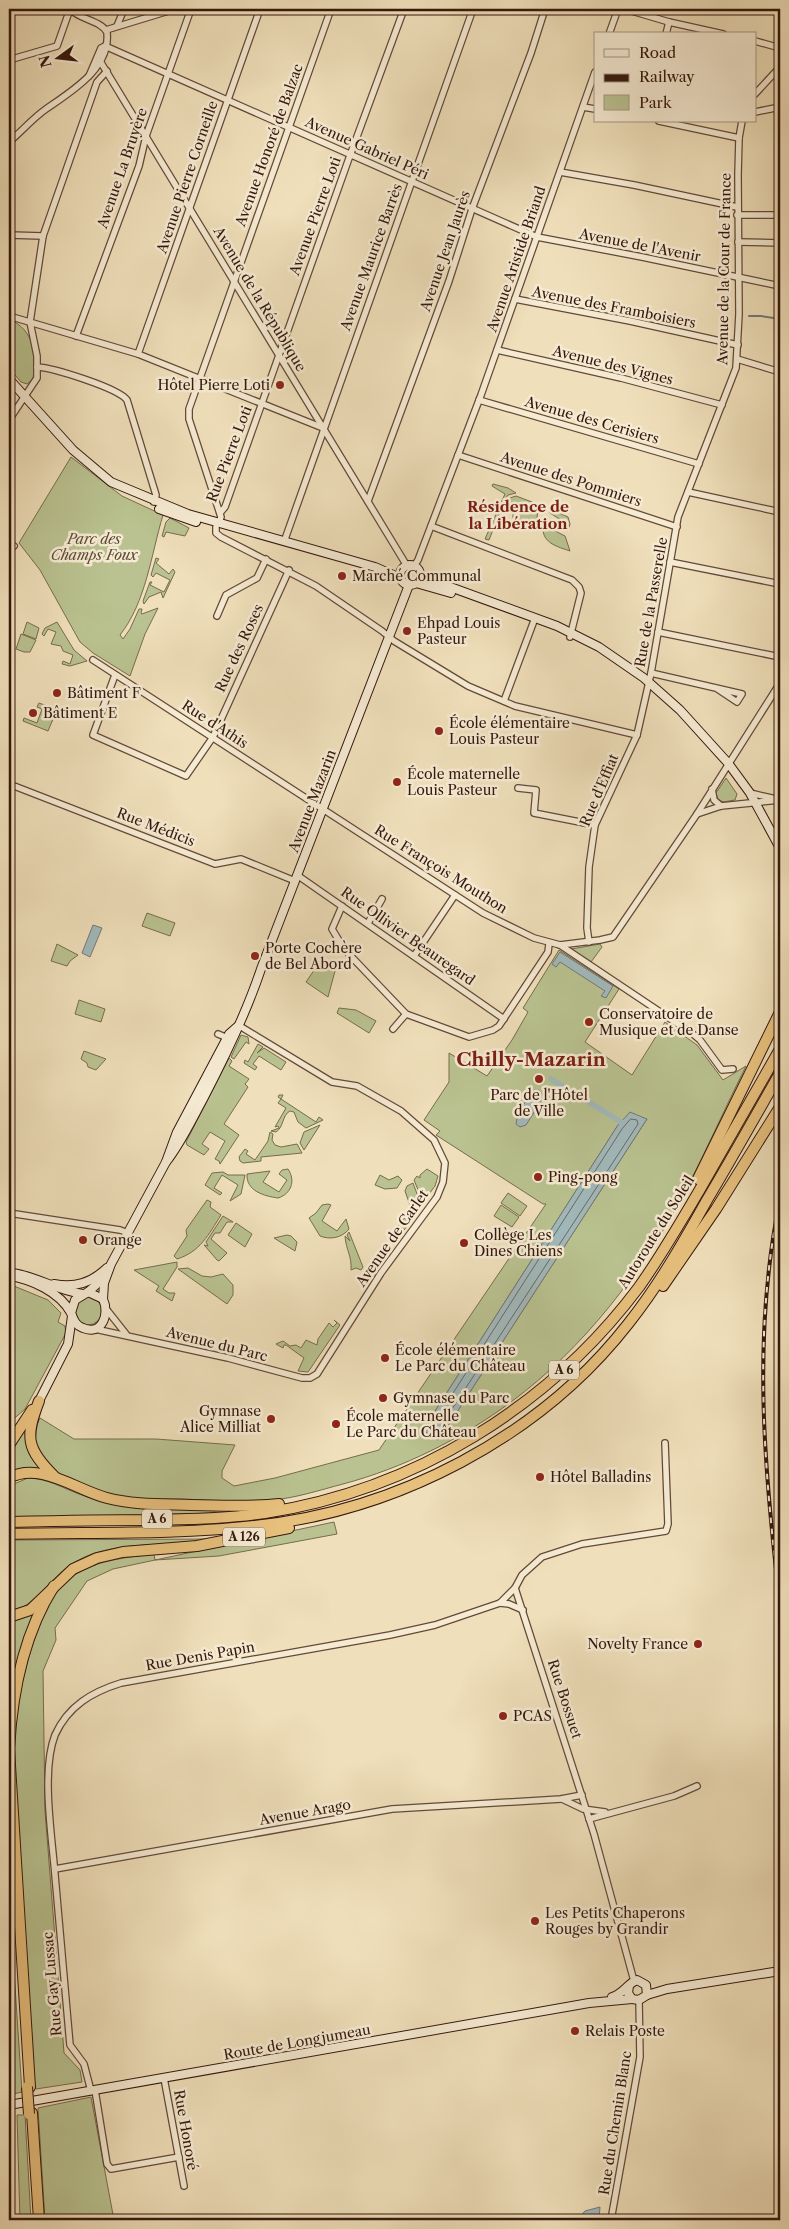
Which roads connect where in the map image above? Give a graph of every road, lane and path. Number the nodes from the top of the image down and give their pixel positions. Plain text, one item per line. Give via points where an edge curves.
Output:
1 (70, 9) edge
2 (124, 9) edge
3 (175, 9) edge
4 (191, 9) edge
5 (260, 9) edge
6 (331, 9) edge
7 (404, 9) edge
8 (473, 9) edge
9 (545, 9) edge
10 (618, 9) edge
11 (625, 9) edge
12 (669, 22) junction
13 (118, 26) junction
14 (106, 30) junction
15 (610, 32) edge
16 (666, 32) edge
17 (714, 32) edge
18 (756, 41) edge
19 (105, 46) junction
20 (780, 48) edge
21 (98, 59) junction
22 (9, 60) edge
23 (780, 67) edge
24 (107, 71) junction
25 (168, 74) junction
26 (594, 75) edge
27 (756, 93) edge
28 (228, 100) junction
29 (583, 107) junction
30 (780, 107) edge
31 (594, 109) edge
32 (756, 112) edge
33 (664, 122) edge
34 (742, 122) edge
35 (289, 127) junction
36 (146, 136) junction
37 (739, 138) junction
38 (9, 142) edge
39 (350, 154) junction
40 (560, 172) junction
41 (411, 182) junction
42 (190, 207) junction
43 (737, 208) junction
44 (472, 209) junction
45 (737, 215) junction
46 (780, 215) edge
47 (9, 235) edge
48 (43, 236) junction
49 (537, 237) junction
50 (738, 242) junction
51 (780, 243) edge
52 (738, 278) junction
53 (234, 280) junction
54 (780, 286) edge
55 (515, 299) junction
56 (9, 316) edge
57 (30, 322) junction
58 (76, 336) junction
59 (738, 345) junction
60 (497, 350) junction
61 (138, 354) junction
62 (279, 354) junction
63 (737, 359) junction
64 (38, 367) junction
65 (780, 372) edge
66 (9, 373) edge
67 (9, 378) edge
68 (199, 379) junction
69 (26, 395) junction
70 (479, 400) junction
71 (262, 404) junction
72 (722, 405) junction
73 (9, 420) edge
74 (323, 428) junction
75 (458, 454) junction
76 (699, 464) junction
77 (111, 482) junction
78 (688, 492) junction
79 (136, 498) junction
80 (154, 502) junction
81 (368, 502) junction
82 (167, 512) junction
83 (181, 512) junction
84 (780, 512) edge
85 (219, 520) junction
86 (431, 526) junction
87 (677, 526) junction
88 (284, 542) junction
89 (266, 559) junction
90 (670, 562) junction
91 (408, 566) junction
92 (375, 567) junction
93 (289, 570) junction
94 (400, 578) junction
95 (415, 582) junction
96 (780, 584) edge
97 (451, 588) junction
98 (442, 590) junction
99 (217, 616) dead end
100 (534, 620) junction
101 (658, 632) junction
102 (571, 635) junction
103 (389, 636) junction
104 (780, 657) edge
105 (93, 660) dead end
106 (651, 672) junction
107 (115, 675) junction
108 (648, 682) junction
109 (780, 683) edge
110 (716, 688) dead end
111 (504, 701) junction
112 (637, 735) junction
113 (213, 737) junction
114 (728, 763) junction
115 (9, 784) edge
116 (518, 788) dead end
117 (712, 789) junction
118 (750, 793) junction
119 (780, 800) edge
120 (756, 802) junction
121 (765, 803) junction
122 (721, 806) junction
123 (323, 808) junction
124 (697, 814) junction
125 (763, 814) junction
126 (595, 825) junction
127 (780, 848) edge
128 (296, 878) junction
129 (456, 895) junction
130 (382, 899) dead end
131 (342, 906) junction
132 (368, 923) junction
133 (589, 942) junction
134 (550, 944) junction
135 (560, 945) junction
136 (414, 956) junction
137 (780, 1012) edge
138 (406, 1014) junction
139 (504, 1018) junction
140 (238, 1025) junction
141 (393, 1029) dead end
142 (218, 1034) dead end
143 (230, 1039) junction
144 (780, 1050) edge
145 (733, 1069) dead end
146 (780, 1073) edge
147 (780, 1108) edge
148 (9, 1213) edge
149 (685, 1214) junction
150 (128, 1233) junction
151 (109, 1266) junction
152 (9, 1272) edge
153 (9, 1276) edge
154 (39, 1281) junction
155 (85, 1293) junction
156 (649, 1296) junction
157 (103, 1299) junction
158 (107, 1310) junction
159 (71, 1315) junction
160 (89, 1329) junction
161 (126, 1334) junction
162 (68, 1344) junction
163 (302, 1378) joint
164 (39, 1401) junction
165 (665, 1443) dead end
166 (9, 1445) edge
167 (9, 1478) edge
168 (56, 1478) junction
169 (304, 1505) junction
170 (360, 1505) junction
171 (9, 1522) edge
172 (9, 1534) edge
173 (54, 1586) junction
174 (515, 1588) junction
175 (500, 1603) junction
176 (523, 1610) junction
177 (9, 1617) edge
178 (697, 1786) dead end
179 (582, 1795) junction
180 (561, 1799) junction
181 (586, 1810) junction
182 (610, 1812) junction
183 (9, 1819) edge
184 (589, 1819) junction
185 (55, 1869) junction
186 (780, 1966) edge
187 (780, 1971) edge
188 (749, 1975) junction
189 (631, 1984) junction
190 (646, 1985) junction
191 (668, 1989) junction
192 (647, 1995) junction
193 (636, 2000) junction
194 (589, 2003) junction
195 (164, 2078) junction
196 (29, 2087) junction
197 (93, 2091) junction
198 (9, 2105) edge
199 (179, 2157) junction
200 (184, 2186) dead end
201 (38, 2220) edge
202 (611, 2220) edge

1 - 14 street
1 - 22 street via 57,46
2 - 13 street
3 - 13 street
4 - 25 street, Avenue La Bruyère
5 - 28 street, Avenue Pierre Corneille
6 - 35 street, Avenue Honoré de Balzac
7 - 39 street, Avenue Pierre Loti
8 - 41 street, Avenue Maurice Barrès
9 - 44 street, Avenue Jean Jaurès
10 - 15 street
11 - 12 street
12 - 16 street
12 - 17 street
13 - 14 street
14 - 19 street
18 - 20 street
19 - 21 street via 101,48
19 - 25 street, Avenue Gabriel Péri
21 - 24 street, Avenue de la République
21 - 38 street via 89,76
23 - 27 street
24 - 36 street, Avenue de la République
24 - 48 street via 97,82
25 - 28 street, Avenue Gabriel Péri
25 - 36 street, Avenue La Bruyère
26 - 29 street, Avenue Aristide Briand
28 - 35 street, Avenue Gabriel Péri
28 - 42 street, Avenue Pierre Corneille
29 - 31 street
29 - 40 street, Avenue Aristide Briand
30 - 32 street
33 - 37 street
34 - 37 street, Avenue de la Cour de France
35 - 39 street, Avenue Gabriel Péri
35 - 53 street, Avenue Honoré de Balzac
36 - 42 street, Avenue de la République
36 - 58 street, Avenue La Bruyère via 139,166
37 - 43 street, Avenue de la Cour de France
39 - 41 street, Avenue Gabriel Péri
39 - 62 street, Avenue Pierre Loti
40 - 43 street
40 - 49 street, Avenue Aristide Briand
41 - 44 street, Avenue Gabriel Péri
41 - 74 street, Avenue Maurice Barrès
42 - 53 street, Avenue de la République
42 - 61 street, Avenue Pierre Corneille
43 - 45 street, Avenue de la Cour de France
44 - 49 street, Avenue Gabriel Péri
44 - 81 street, Avenue Jean Jaurès via 436,318
45 - 46 street
45 - 50 street, Avenue de la Cour de France
47 - 48 street
48 - 57 street
49 - 52 street, Avenue de l'Avenir
49 - 55 street, Avenue Aristide Briand
50 - 51 street
50 - 52 street, Avenue de la Cour de France
52 - 54 street, Avenue de l'Avenir
52 - 59 street, Avenue de la Cour de France
53 - 62 street, Avenue de la République
53 - 68 street, Avenue Honoré de Balzac
55 - 59 street, Avenue des Framboisiers
55 - 60 street, Avenue Aristide Briand
56 - 57 street
57 - 58 street
57 - 64 street
58 - 61 street
59 - 63 street, Avenue de la Cour de France
60 - 70 street, Avenue Aristide Briand
60 - 72 street, Avenue des Vignes
61 - 68 street
62 - 71 street, Avenue Pierre Loti
62 - 74 street, Avenue de la République
63 - 65 street
63 - 72 street, Avenue de la Cour de France
64 - 69 street via 37,378
64 - 80 street via 112,388 123,395 156,494
66 - 69 street
67 - 69 street
68 - 71 street
68 - 85 street, Avenue Honoré de Balzac via 189,408 189,419
69 - 73 street
69 - 77 street via 73,450
70 - 75 street, Avenue Aristide Briand
70 - 76 street, Avenue des Cerisiers
71 - 74 street
71 - 85 street, Rue Pierre Loti
72 - 76 street, Avenue de la Cour de France
74 - 81 street, Avenue de la République
74 - 88 street, Avenue Maurice Barrès
75 - 86 street, Avenue Aristide Briand
75 - 87 street, Avenue des Pommiers
76 - 78 street, Avenue de la Cour de France
77 - 79 street
77 - 80 street
78 - 84 street
78 - 87 street, Avenue de la Cour de France
79 - 80 street
79 - 82 street
80 - 83 street
81 - 91 street, Avenue de la République
82 - 83 street
82 - 85 street
83 - 85 street
85 - 88 street via 234,528
85 - 89 street via 216,533
86 - 91 street, Avenue Aristide Briand via 417,562
86 - 102 street via 572,580 581,593
87 - 90 street, Rue de la Passerelle
88 - 92 street
89 - 93 street
89 - 99 street via 257,578 226,596
90 - 96 street
90 - 101 street, Rue de la Passerelle
91 - 92 street
91 - 94 street
91 - 95 street via 418,570
92 - 94 street
93 - 103 street
93 - 113 street, Rue des Roses
94 - 95 street via 402,582
95 - 97 street
95 - 98 street
95 - 103 street, Avenue Mazarin
97 - 98 street
97 - 100 street
98 - 100 street
100 - 102 street
100 - 111 street
101 - 104 street
101 - 106 street, Rue de la Passerelle
102 - 108 street
103 - 111 street via 468,686
103 - 123 street, Avenue Mazarin
105 - 107 street, Rue d'Athis
106 - 108 street, Rue de la Passerelle
106 - 110 street
107 - 113 street, Rue d'Athis
107 - 113 street, Rue des Roses via 93,735 186,776
108 - 112 street, Rue d'Effiat
108 - 114 street via 680,710
109 - 114 street
111 - 112 street
112 - 126 street, Rue d'Effiat
113 - 123 street, Rue d'Athis
114 - 117 street
114 - 118 street
115 - 128 street, Rue Médicis via 215,864 240,859
116 - 126 street via 536,790 534,813
117 - 122 street via 714,800
117 - 124 street
118 - 119 street
118 - 120 street
119 - 121 street
120 - 121 street
120 - 122 street
120 - 125 street
121 - 125 street
122 - 124 street
123 - 128 street, Avenue Mazarin
123 - 129 street, Rue François Mouthon
124 - 133 street via 613,937
125 - 127 street
126 - 133 street, Rue d'Effiat via 589,867
128 - 131 street, Rue Ollivier Beauregard
128 - 140 street, Avenue Mazarin
129 - 134 street, Rue François Mouthon via 501,923
129 - 136 street
130 - 132 street
131 - 132 street, Rue Ollivier Beauregard
131 - 138 street via 332,929 344,949
132 - 136 street, Rue Ollivier Beauregard
133 - 135 street
134 - 135 street, Rue François Mouthon
134 - 139 street via 548,952
135 - 145 street, Rue François Mouthon via 700,1040 722,1070
136 - 139 street, Rue Ollivier Beauregard
137 - 149 highway via 685,1205
138 - 139 street via 469,1036 493,1030
138 - 141 street
140 - 143 street, Avenue Mazarin
140 - 163 street, Avenue de Carlet via 332,1082 357,1086 401,1111 434,1140 444,1163 443,1182 437,1196 316,1374
142 - 143 street
143 - 150 street, Avenue Mazarin via 177,1132 166,1162
144 - 149 highway, Autoroute du Soleil / A 6
146 - 156 highway, Autoroute du Soleil / A 6
147 - 156 highway via 681,1262 658,1294
148 - 150 street
149 - 169 highway, Autoroute du Soleil / A 6 via 641,1284 609,1324 563,1371 521,1406 478,1435 423,1464 366,1488
150 - 151 street, Avenue Mazarin
151 - 154 street via 93,1279 74,1286
151 - 155 street, Avenue Mazarin via 96,1285
151 - 157 street, Avenue Mazarin
152 - 154 street
153 - 159 street via 57,1296
154 - 155 street via 67,1292
155 - 157 street
155 - 159 street via 74,1300
156 - 170 highway, Autoroute du Soleil / A 6 via 596,1361 527,1420 441,1472
157 - 158 street
158 - 160 street via 104,1320
158 - 161 street
159 - 160 street via 77,1325
159 - 162 street
160 - 161 street, Avenue du Parc
160 - 162 street
161 - 163 street, Avenue du Parc
162 - 164 street
164 - 166 highway
164 - 168 highway via 30,1424 30,1441 37,1459
165 - 174 street, Rue Denis Papin via 666,1530 582,1544 542,1557 522,1575
167 - 168 highway via 30,1473
168 - 169 highway via 99,1496 135,1503 258,1506 300,1502
169 - 171 highway, Autoroute du Soleil / A 6 via 219,1518
170 - 172 highway, Autoroute du Soleil / A 6 via 277,1523 220,1530
170 - 173 highway, A 126 via 354,1512 283,1529 197,1546 123,1552 97,1558 73,1569
173 - 177 highway via 30,1610
173 - 196 highway, A 126 via 37,1615 22,1661 9,1749
174 - 175 street, Rue Denis Papin
174 - 176 street, Rue Bossuet
175 - 176 street
175 - 185 street, Rue Denis Papin via 408,1632 121,1683 84,1698 66,1716 52,1749 49,1799
176 - 179 street, Rue Bossuet
178 - 182 street via 674,1796
179 - 180 street, Avenue Arago
179 - 181 street, Rue Bossuet
180 - 181 street, Avenue Arago
180 - 185 street, Avenue Arago via 392,1809
181 - 182 street, Avenue Arago
181 - 184 street, Rue Bossuet
182 - 184 street
183 - 196 highway, A 126
184 - 189 street, Rue Bossuet
185 - 197 street, Rue Gay Lussac via 70,2045 84,2064
186 - 188 street
187 - 188 street
188 - 191 street
189 - 190 street via 640,1981
189 - 193 street via 628,1993
189 - 194 street, Route de Longjumeau via 617,1996
190 - 191 street
190 - 192 street
191 - 192 street, Route de Longjumeau
192 - 193 street, Route de Longjumeau
193 - 194 street, Route de Longjumeau
193 - 202 street, Rue du Chemin Blanc via 640,2057
194 - 195 street, Route de Longjumeau
195 - 197 street, Route de Longjumeau
195 - 199 street, Rue Honoré
196 - 201 highway, A 126, bridge
197 - 198 street, Route de Longjumeau
197 - 199 street, Rue Gay Lussac via 111,2169
199 - 200 street, Rue Honoré

